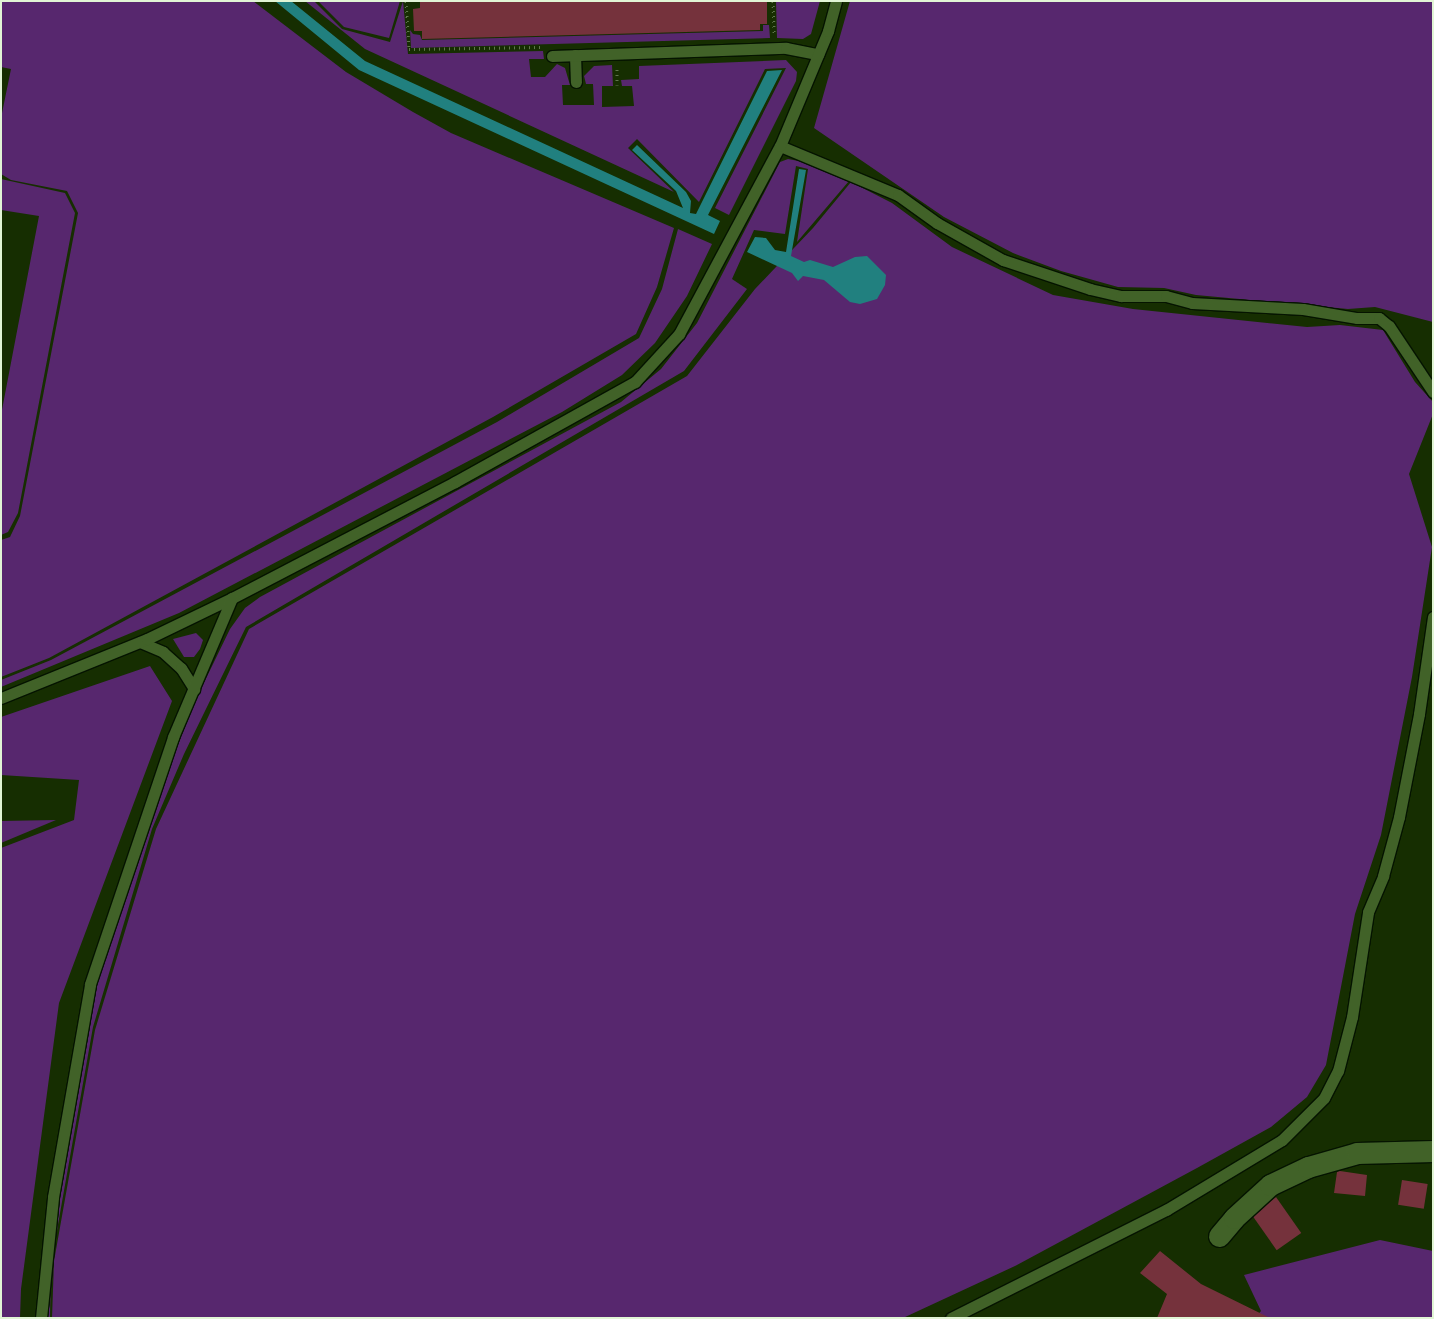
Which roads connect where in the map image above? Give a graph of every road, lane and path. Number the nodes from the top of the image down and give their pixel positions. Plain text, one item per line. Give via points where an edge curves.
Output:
1 (406, 1) edge
2 (773, 1) edge
3 (836, 1) edge
4 (543, 47) dead end
5 (774, 49) junction
6 (818, 54) junction
7 (575, 55) junction
8 (552, 56) dead end
9 (576, 82) dead end
10 (780, 146) junction
11 (1433, 392) edge
12 (232, 598) junction
13 (1433, 617) edge
14 (140, 642) junction
15 (194, 688) junction
16 (1, 698) edge
17 (1433, 1151) edge
18 (1219, 1236) dead end
19 (41, 1318) edge
20 (951, 1318) edge

1 - 4 path via 409,50
2 - 5 path
3 - 6 lane
5 - 6 lane
5 - 7 lane
6 - 10 lane
7 - 8 lane
7 - 9 lane
10 - 11 lane via 898,195 937,223 1003,260 1090,289 1121,296 1166,296 1192,302 1379,318 1389,326
10 - 12 lane via 679,334 635,382 455,482
12 - 14 lane
12 - 15 lane
13 - 20 lane via 1399,817 1368,912 1352,1017 1340,1062 1324,1098 1282,1140 1166,1210
14 - 15 lane via 163,652 182,668
14 - 16 lane
15 - 19 lane via 124,874 90,984 52,1198
17 - 18 street via 1357,1153 1308,1167 1270,1185

